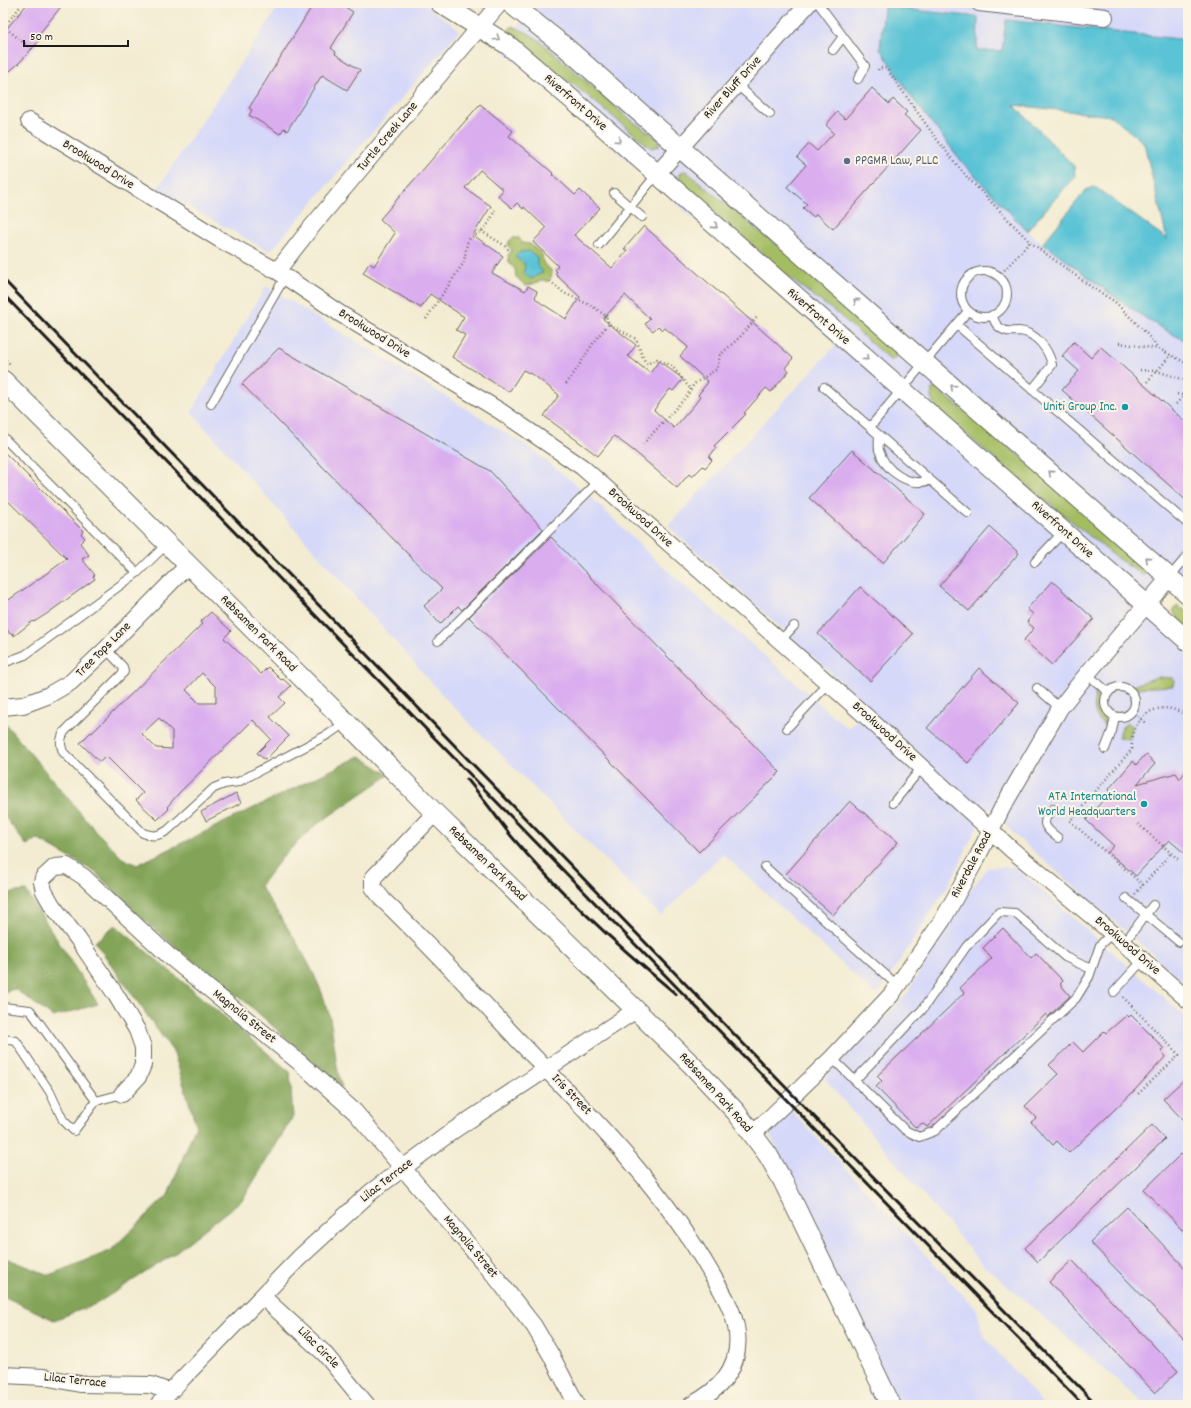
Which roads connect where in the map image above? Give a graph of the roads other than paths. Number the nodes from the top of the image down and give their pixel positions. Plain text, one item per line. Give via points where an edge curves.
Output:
1 (440, 3) edge
2 (500, 3) edge
3 (510, 3) edge
4 (809, 3) edge
5 (818, 3) edge
6 (997, 4) edge
7 (1105, 17) dead end
8 (480, 27) junction
9 (842, 38) junction
10 (833, 50) dead end
11 (858, 79) dead end
12 (736, 84) junction
13 (770, 114) dead end
14 (29, 121) dead end
15 (680, 147) junction
16 (657, 174) junction
17 (614, 193) dead end
18 (630, 207) junction
19 (642, 217) dead end
20 (599, 245) dead end
21 (281, 274) junction
22 (968, 311) junction
23 (992, 315) junction
24 (957, 325) junction
25 (925, 362) junction
26 (3, 380) edge
27 (824, 387) dead end
28 (902, 390) junction
29 (1032, 390) junction
30 (211, 404) dead end
31 (870, 427) junction
32 (879, 434) junction
33 (3, 438) edge
34 (930, 480) junction
35 (599, 481) junction
36 (968, 512) dead end
37 (1188, 524) edge
38 (1063, 532) junction
39 (167, 544) junction
40 (1188, 555) edge
41 (1035, 562) dead end
42 (188, 564) junction
43 (137, 573) junction
44 (1169, 578) junction
45 (1188, 594) edge
46 (1145, 605) junction
47 (794, 626) dead end
48 (780, 640) junction
49 (438, 641) dead end
50 (1188, 641) edge
51 (106, 649) junction
52 (3, 663) edge
53 (1087, 674) junction
54 (828, 683) junction
55 (1037, 688) dead end
56 (1108, 692) junction
57 (3, 707) edge
58 (1060, 708) junction
59 (1116, 716) junction
60 (346, 722) junction
61 (787, 728) dead end
62 (1104, 749) dead end
63 (923, 766) junction
64 (893, 803) dead end
65 (1053, 809) dead end
66 (435, 813) junction
67 (991, 830) junction
68 (1058, 838) dead end
69 (764, 867) dead end
70 (1128, 899) road end
71 (1153, 905) dead end
72 (1146, 914) junction
73 (1118, 938) junction
74 (1179, 942) dead end
75 (1144, 960) junction
76 (1091, 969) junction
77 (898, 986) junction
78 (1115, 990) road end
79 (1188, 1000) edge
80 (3, 1007) edge
81 (636, 1010) junction
82 (3, 1039) edge
83 (832, 1058) junction
84 (546, 1069) junction
85 (854, 1080) junction
86 (122, 1094) joint
87 (96, 1101) junction
88 (753, 1134) junction
89 (404, 1167) junction
90 (263, 1296) junction
91 (3, 1375) edge
92 (170, 1392) junction
93 (158, 1405) edge
94 (367, 1405) edge
95 (577, 1405) edge
96 (691, 1405) edge
97 (891, 1405) edge

1 - 8 street, Riverfront Drive
2 - 8 street, Turtle Creek Lane
3 - 15 street via 563,45
4 - 12 street, River Bluff Drive
5 - 9 lane
6 - 7 street
8 -> 16 street, Riverfront Drive via 508,45
8 - 21 street, Turtle Creek Lane via 309,230
9 - 10 lane
9 - 11 lane via 865,66
12 - 13 lane
12 - 15 street, River Bluff Drive
14 - 21 street, Brookwood Drive
15 - 16 street, River Bluff Drive
25 -> 15 street
16 - 18 lane
16 -> 28 street, Riverfront Drive
17 - 18 lane
18 - 19 lane
18 - 20 lane
21 - 30 lane
21 - 35 street, Brookwood Drive via 339,313 554,446
22 - 23 lane via 982,317
22 - 23 lane via 963,305 960,290 967,277 981,271 989,271 999,276 1006,286 1006,301 1002,308
22 - 24 lane
23 - 29 lane via 997,326 1007,332 1020,331 1035,336 1050,357 1052,365
24 - 25 lane
24 - 29 lane
25 - 28 lane
44 -> 25 street
26 - 39 street, Rebsamen Park Road
27 - 31 lane
28 - 31 lane
28 - 38 street, Riverfront Drive
29 - 37 lane
31 - 32 lane
32 - 34 lane
32 - 34 lane via 879,450 893,473 909,481
33 - 43 lane
34 - 36 lane
35 - 48 street, Brookwood Drive
35 - 49 lane
38 - 41 lane
38 - 46 street, Riverfront Drive
39 - 42 street, Rebsamen Park Road
39 - 43 lane
40 - 44 lane
42 - 51 street, Tree Tops Lane
42 - 60 street, Rebsamen Park Road
43 - 52 lane via 25,655
44 - 45 street
44 - 46 street, Riverdale Road
46 - 50 street, Riverfront Drive
46 - 53 street, Riverdale Road
47 - 48 lane
48 - 54 street, Brookwood Drive
51 - 57 street, Tree Tops Lane via 71,682 47,696 23,705
51 - 60 lane via 123,667 124,672 64,732 61,745 68,758 143,833 150,836 160,835 168,830 214,788 238,782 329,734
53 - 56 lane
53 - 58 street, Riverdale Road
54 - 61 lane
54 - 63 street, Brookwood Drive
55 - 58 lane
56 - 59 lane via 1104,701 1105,706
56 - 59 lane via 1122,687 1131,691 1135,700 1131,712 1125,716
58 - 67 street, Riverdale Road
59 - 62 lane
60 - 66 street, Rebsamen Park Road
63 - 64 lane
63 - 67 street, Brookwood Drive
65 - 68 lane via 1045,816 1044,822 1048,830
66 - 81 street, Rebsamen Park Road
66 - 84 street, Iris Street via 374,878 373,887
67 - 73 street, Brookwood Drive
67 - 77 street, Riverdale Road via 942,921
69 - 77 lane
70 - 72 lane
71 - 72 lane
72 - 73 lane
72 - 74 lane
73 - 75 street, Brookwood Drive
73 - 76 lane via 1100,945
75 - 78 lane
75 - 79 street, Brookwood Drive
76 - 85 lane via 1076,998 935,1131 919,1137 905,1130
76 - 85 lane via 1065,957 1015,913 999,912 966,947 922,1010
77 - 83 street, Riverdale Road via 877,1012
80 - 87 lane via 30,1010
81 - 84 street, Lilac Terrace
81 - 88 street, Rebsamen Park Road via 736,1112
82 - 87 lane via 16,1041 50,1092 63,1120 74,1131
83 - 85 lane
83 - 88 street, Riverdale Road
84 - 89 street, Lilac Terrace via 454,1130
84 - 96 street, Iris Street via 585,1108 658,1192 699,1252 734,1318 737,1347 732,1369 718,1387
86 - 87 lane
86 - 89 street, Magnolia Street via 138,1077 143,1065 143,1047 116,995 44,891 43,878 55,866 67,866 84,877 169,956 323,1082 355,1112
88 - 97 street, Rebsamen Park Road via 783,1181
89 - 90 street, Lilac Terrace via 340,1220
89 - 95 street, Magnolia Street via 534,1326
90 - 92 street, Lilac Terrace
90 - 94 street, Lilac Circle via 324,1353
91 - 92 street, Lilac Terrace via 44,1377 80,1384 151,1385
92 - 93 street, Lilac Terrace

